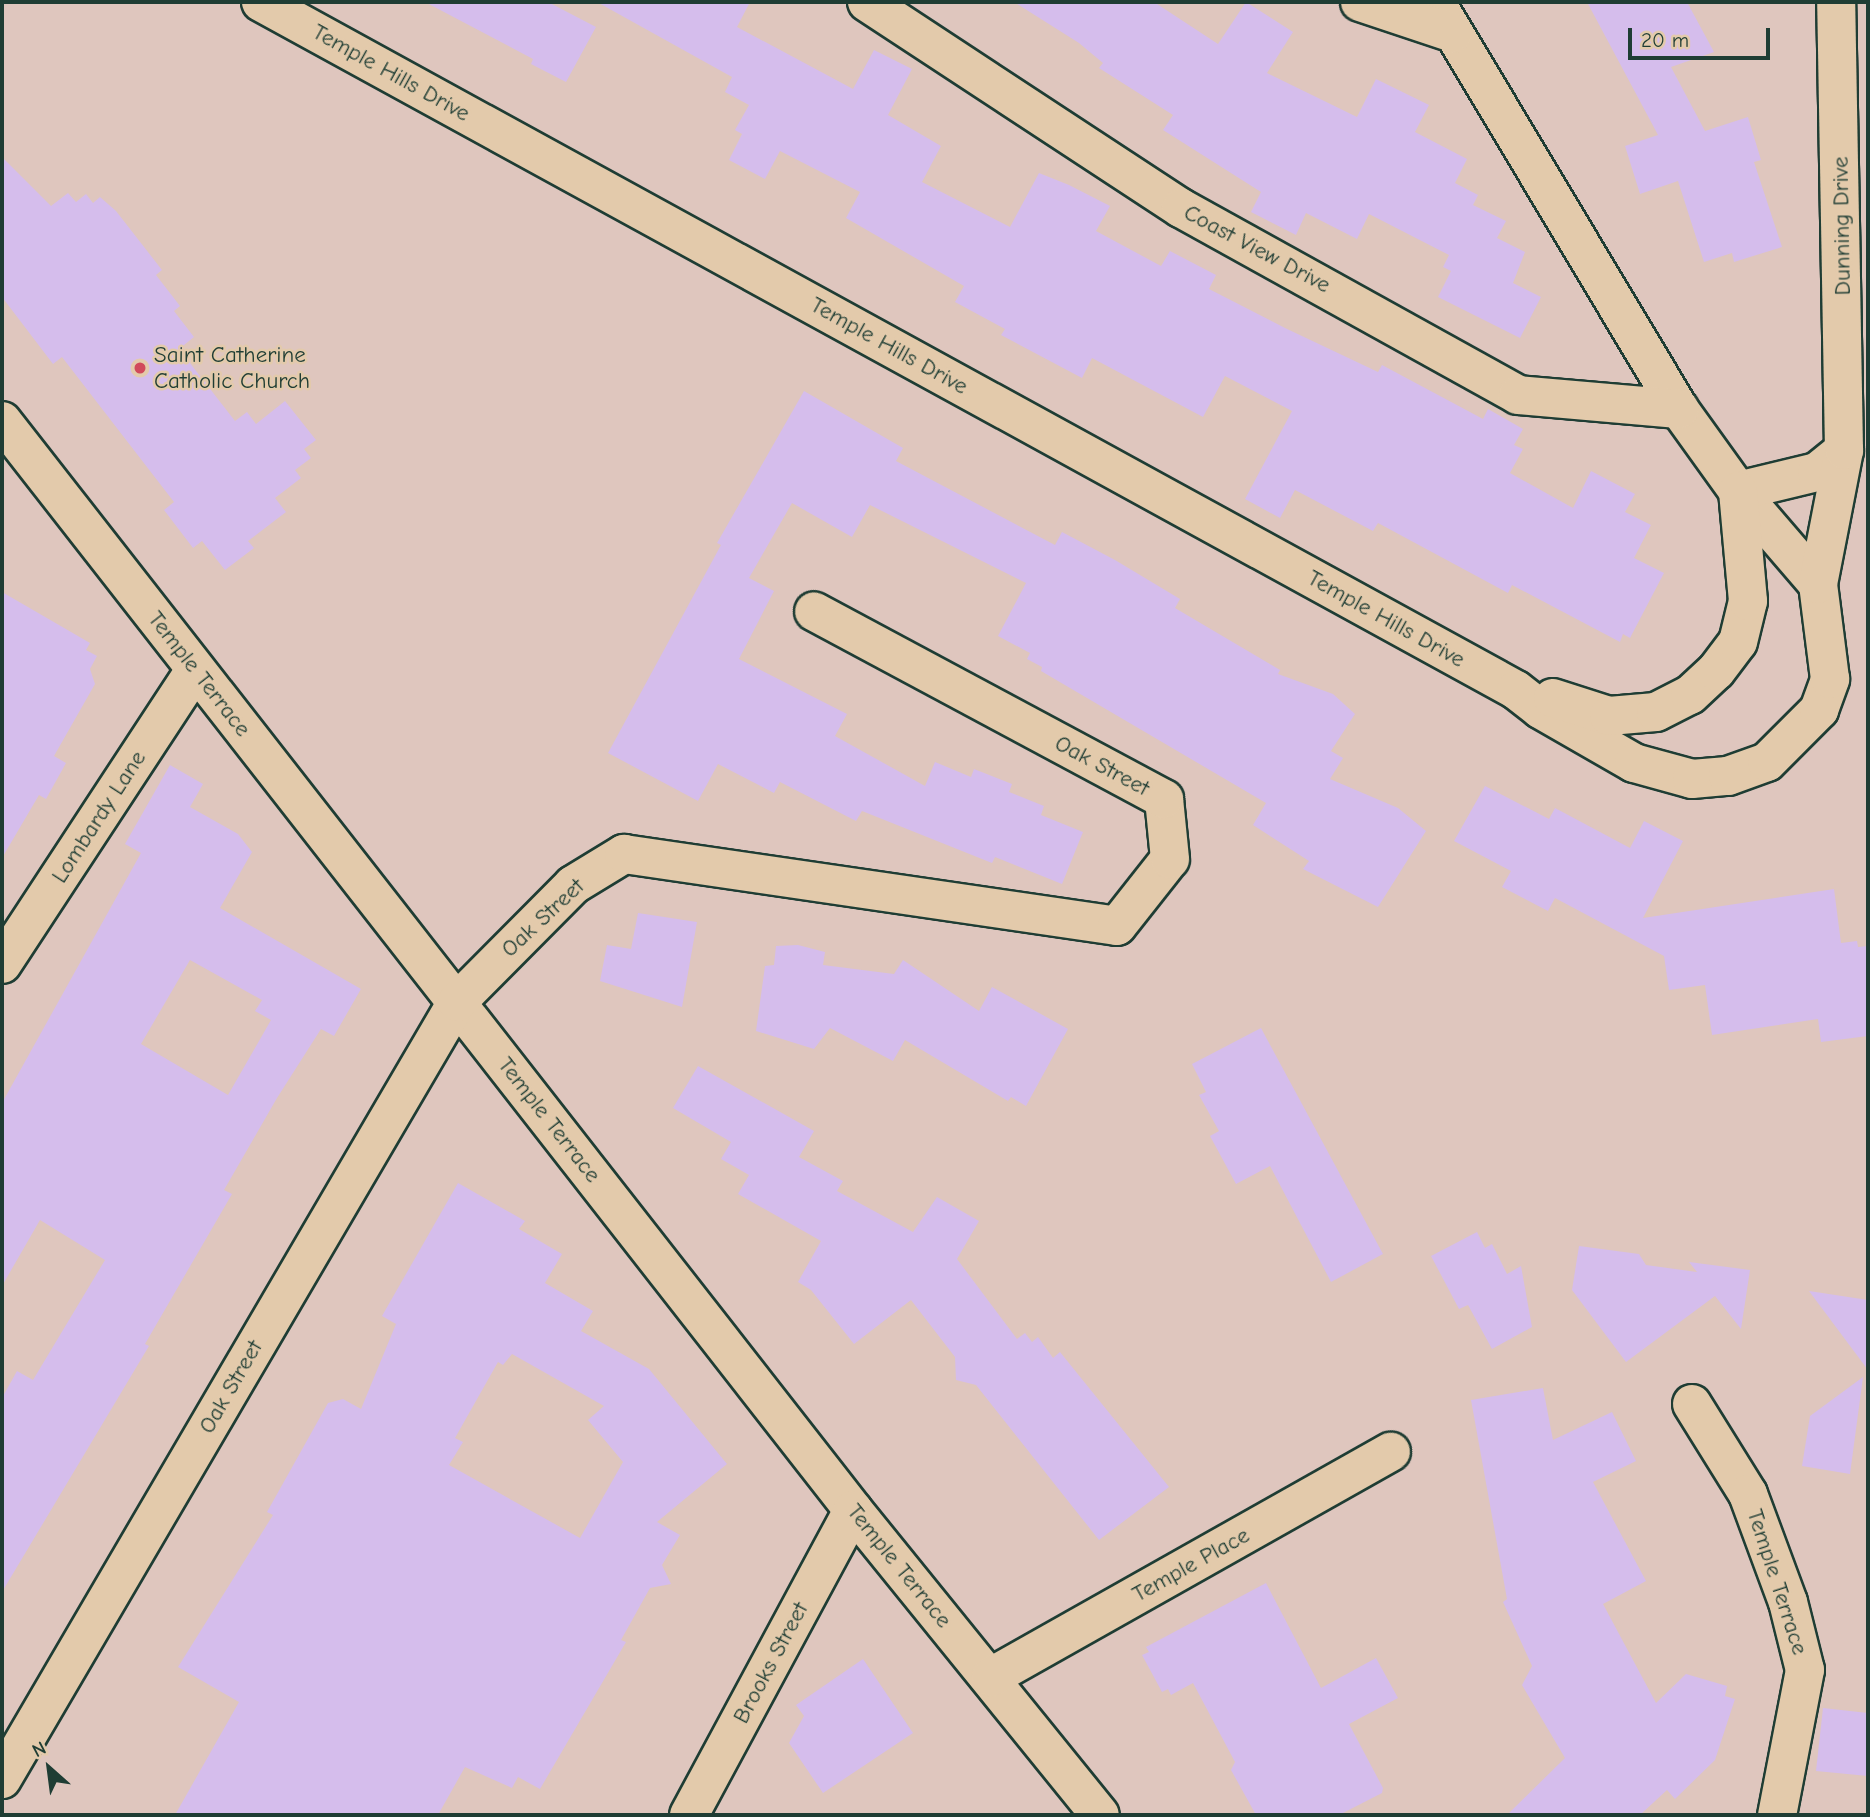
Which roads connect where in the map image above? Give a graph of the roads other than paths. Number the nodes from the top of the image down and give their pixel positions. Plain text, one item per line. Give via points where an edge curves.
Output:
1 (261, 2) edge
2 (867, 2) edge
3 (1360, 2) edge
4 (1836, 2) edge
5 (1444, 17) edge
6 (1679, 409) junction
7 (2, 421) edge
8 (1843, 450) junction
9 (1738, 491) junction
10 (1818, 584) junction
11 (814, 611) dead end
12 (195, 670) junction
13 (1516, 690) junction
14 (2, 964) edge
15 (457, 1002) junction
16 (1692, 1404) dead end
17 (1391, 1452) dead end
18 (853, 1510) junction
19 (991, 1677) junction
20 (2, 1779) edge
21 (689, 1815) edge
22 (1100, 1815) edge
23 (1777, 1815) edge

1 - 13 street, Temple Hills Drive
2 - 6 street, Coast View Drive via 1181,208 1518,395
3 - 5 street
4 - 8 street, Dunning Drive
5 - 6 street
6 - 9 street
7 - 12 street, Temple Terrace
8 - 9 street via 1817,472
8 - 10 street, Dunning Drive
9 - 10 street
9 - 13 street, Temple Hills Drive via 1748,601 1738,642 1690,695 1656,712 1609,716
10 - 13 street, Temple Hills Drive via 1830,679 1819,710 1767,762 1728,776 1692,779 1633,763
11 - 15 street, Oak Street via 1164,799 1170,859 1117,926 624,854 573,885
12 - 14 street, Lombardy Lane
12 - 15 street, Temple Terrace
15 - 18 street, Temple Terrace
15 - 20 street, Oak Street
16 - 23 street, Temple Terrace via 1748,1494 1788,1602 1805,1670
17 - 19 street, Temple Place
18 - 19 street, Temple Terrace
18 - 21 street, Brooks Street
19 - 22 street, Temple Terrace

